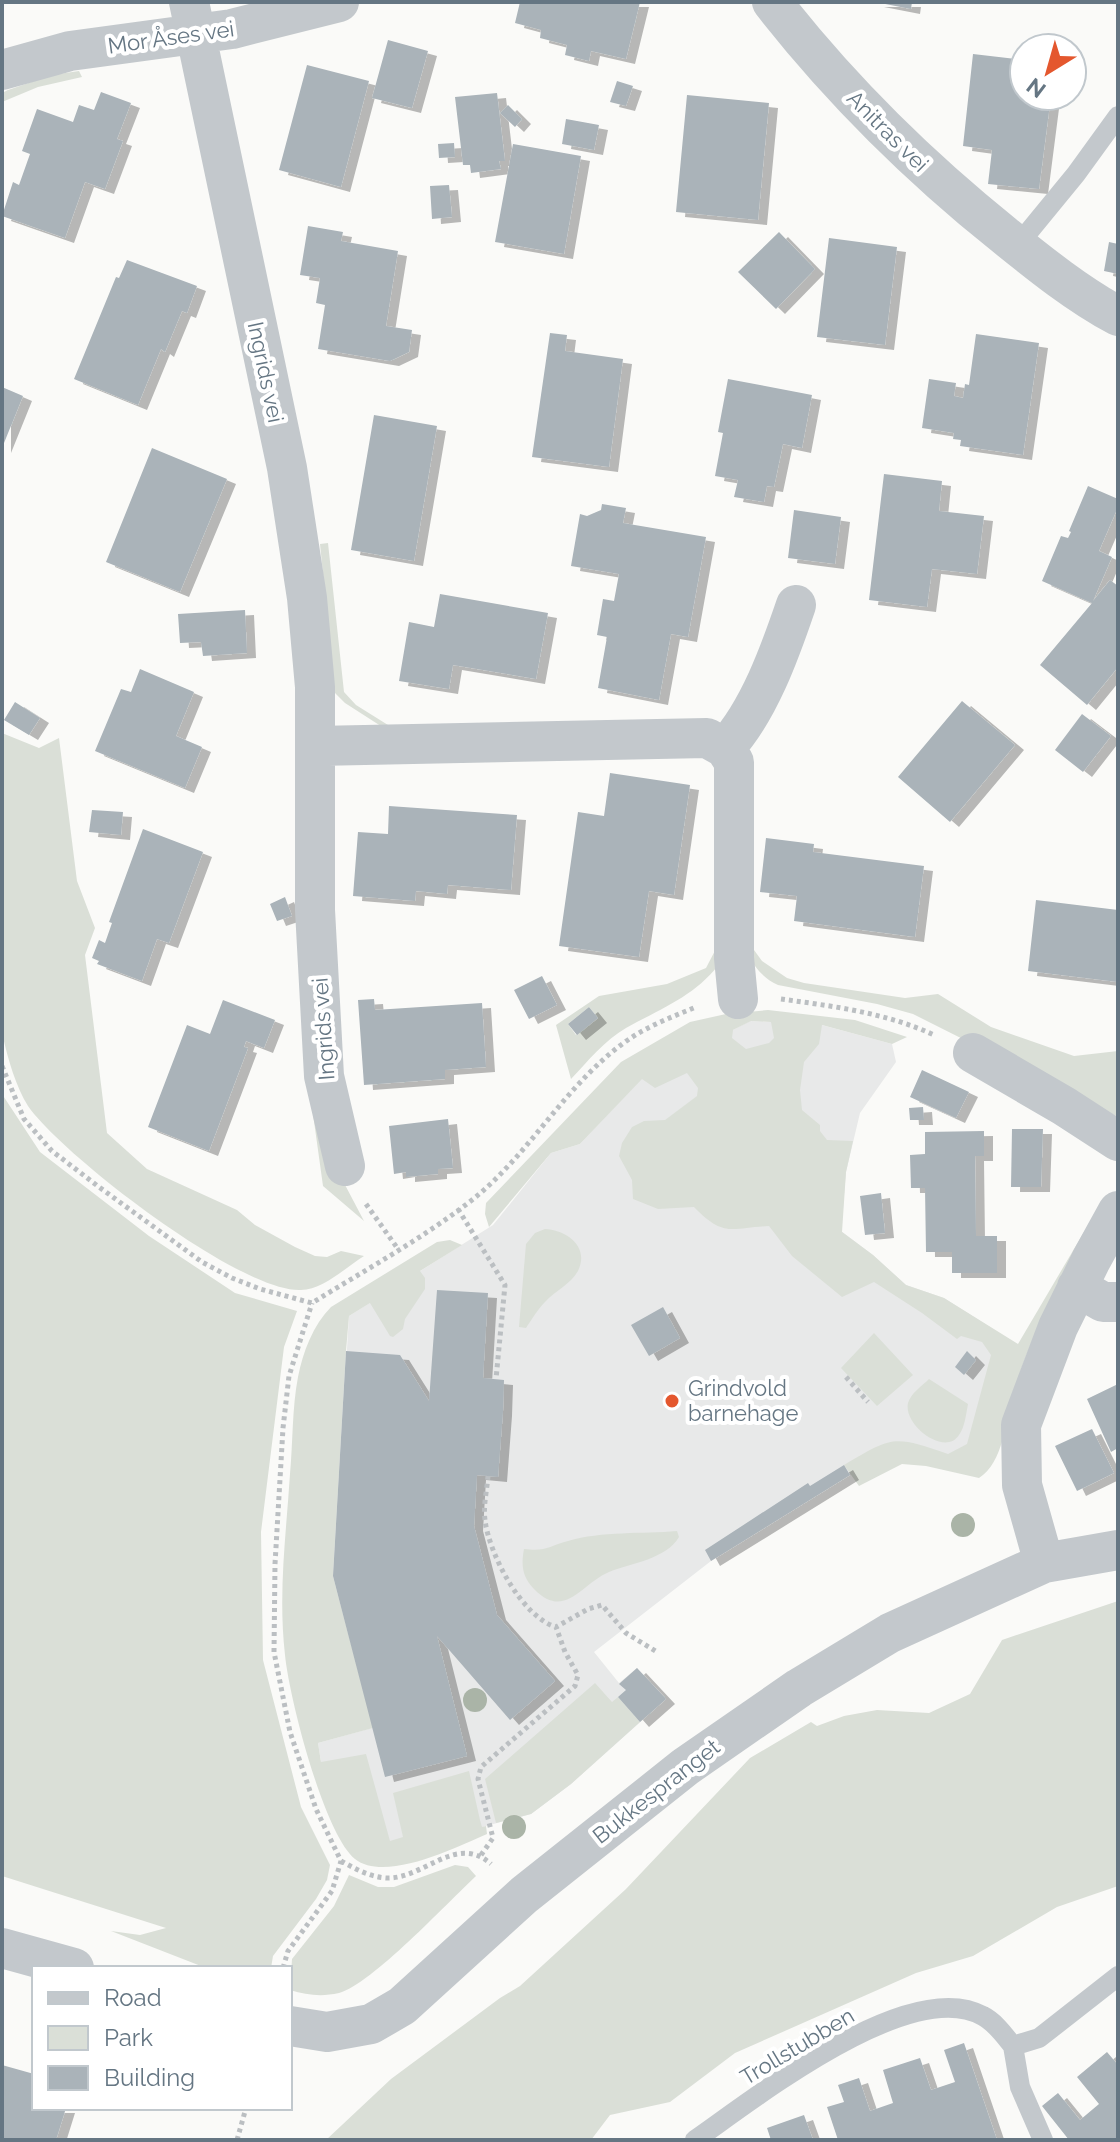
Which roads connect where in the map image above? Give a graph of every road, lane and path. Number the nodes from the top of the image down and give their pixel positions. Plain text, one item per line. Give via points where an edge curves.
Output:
1 (339, 2) edge
2 (772, 2) edge
3 (192, 19) edge
4 (2, 70) edge
5 (1118, 116) edge
6 (1017, 246) junction
7 (1118, 316) edge
8 (796, 605) dead end
9 (316, 746) junction
10 (725, 748) junction
11 (738, 999) joint
12 (973, 1053) joint
13 (1118, 1141) edge
14 (345, 1166) joint
15 (458, 1209) dead end
16 (1118, 1211) edge
17 (398, 1249) dead end
18 (1077, 1287) junction
19 (1118, 1302) edge
20 (312, 1303) dead end
21 (846, 1377) dead end
22 (496, 1379) dead end
23 (868, 1402) dead end
24 (488, 1476) dead end
25 (1118, 1550) edge
26 (1044, 1563) junction
27 (556, 1627) junction
28 (657, 1652) dead end
29 (481, 1855) junction
30 (341, 1861) junction
31 (497, 1868) dead end
32 (2, 1948) edge
33 (67, 1966) edge
34 (284, 1966) edge
35 (1118, 1976) edge
36 (292, 2026) edge
37 (1013, 2046) junction
38 (245, 2110) edge
39 (237, 2140) edge
40 (695, 2140) edge
41 (1043, 2140) edge

1 - 3 street, Mor Åses vei via 232,29
2 - 6 street, Anitras vei via 861,107
3 - 4 street, Mor Åses vei
3 - 9 street, Ingrids vei via 287,468 307,598
5 - 6 lane
6 - 7 street, Anitras vei
8 - 10 street via 780,652 740,732
9 - 10 street via 707,738
9 - 14 street, Ingrids vei via 315,910 324,1076
10 - 11 street via 734,762
11 - 12 path via 769,997 858,1011 919,1028
12 - 13 street
14 - 17 path
15 - 22 path via 505,1285
16 - 18 street
18 - 19 street via 1103,1302
18 - 26 street via 1021,1425 1022,1485
20 - 30 path via 289,1376 284,1415 274,1652 290,1732 324,1830
21 - 23 path
24 - 27 path via 485,1519 512,1589 543,1623
25 - 26 street, Bukkespranget
26 - 36 street, Bukkespranget via 890,1633 727,1737 524,1895 402,2006 371,2024 327,2032
27 - 28 path via 602,1605 626,1633
27 - 29 path via 578,1675 575,1686 481,1767 478,1779 493,1838
29 - 30 path via 456,1854 390,1878 364,1874
29 - 31 path
30 - 34 path via 332,1891 288,1951
32 - 33 street
35 - 37 lane via 1039,2038
37 - 40 lane, Trollstubben via 983,2015 960,2009 925,2010 868,2029 819,2055
37 - 41 lane via 1020,2087
38 - 39 path

